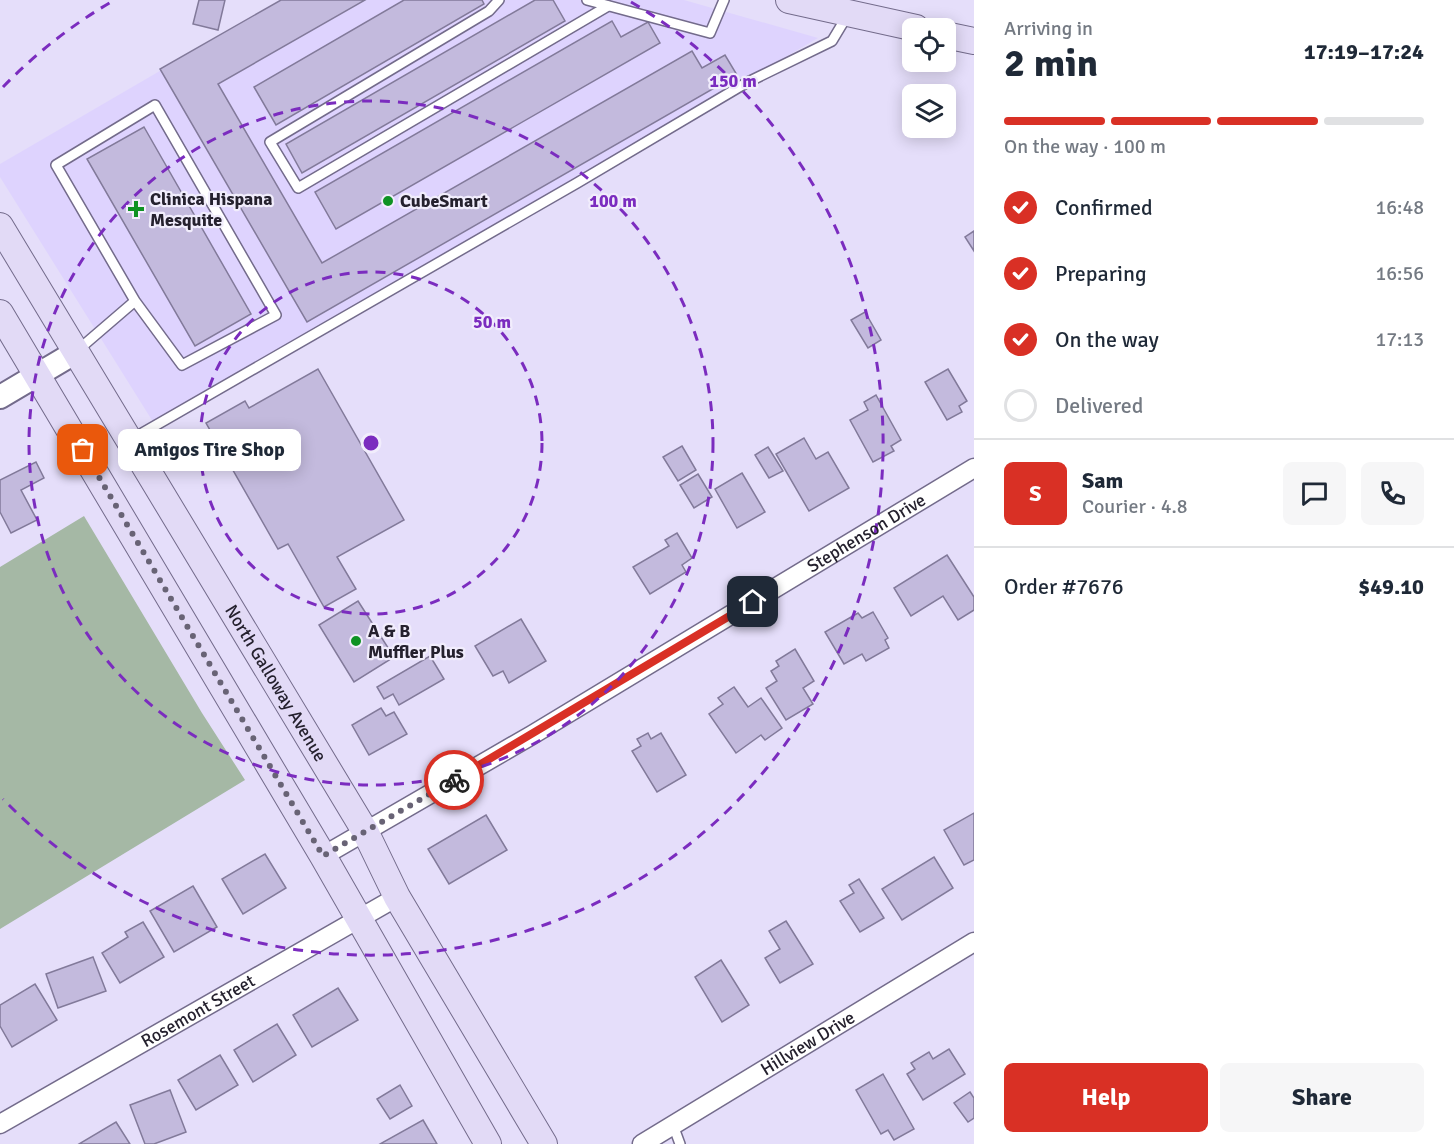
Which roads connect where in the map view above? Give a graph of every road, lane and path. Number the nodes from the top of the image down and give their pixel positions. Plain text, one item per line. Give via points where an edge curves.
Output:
1 (499, 0) edge
2 (587, 0) edge
3 (724, 0) edge
4 (789, 0) edge
5 (608, 6) junction
6 (848, 14) junction
7 (902, 25) edge
8 (956, 37) edge
9 (974, 41) edge
10 (0, 226) edge
11 (135, 301) junction
12 (0, 313) edge
13 (76, 352) junction
14 (38, 375) junction
15 (0, 397) edge
16 (130, 441) junction
17 (974, 468) edge
18 (365, 831) junction
19 (323, 856) junction
20 (397, 897) junction
21 (358, 918) junction
22 (974, 942) edge
23 (0, 1124) edge
24 (673, 1125) junction
25 (488, 1144) edge
26 (544, 1144) edge
27 (642, 1144) edge
28 (680, 1144) edge

1 - 5 lane via 489,11 270,142 298,188
2 - 5 lane
3 - 5 lane via 710,33
4 - 6 main road
6 - 7 main road
6 - 16 lane via 832,41 746,83
8 - 9 main road
10 - 13 main road, North Galloway Avenue
11 - 11 lane via 182,365 276,315 154,105 56,165
11 - 13 lane
12 - 14 main road
13 - 14 street
13 - 16 main road, North Galloway Avenue
14 - 15 street
14 - 19 main road
16 - 18 main road, North Galloway Avenue
17 - 18 street, Stephenson Drive via 532,735
18 - 19 street, Stephenson Drive
18 - 20 main road, North Galloway Avenue
19 - 21 main road
20 - 21 street, Rosemont Street
20 - 26 main road, North Galloway Avenue
21 - 23 street, Rosemont Street
21 - 25 main road
22 - 24 street, Hillview Drive
24 - 27 street, Hillview Drive
24 - 28 lane

